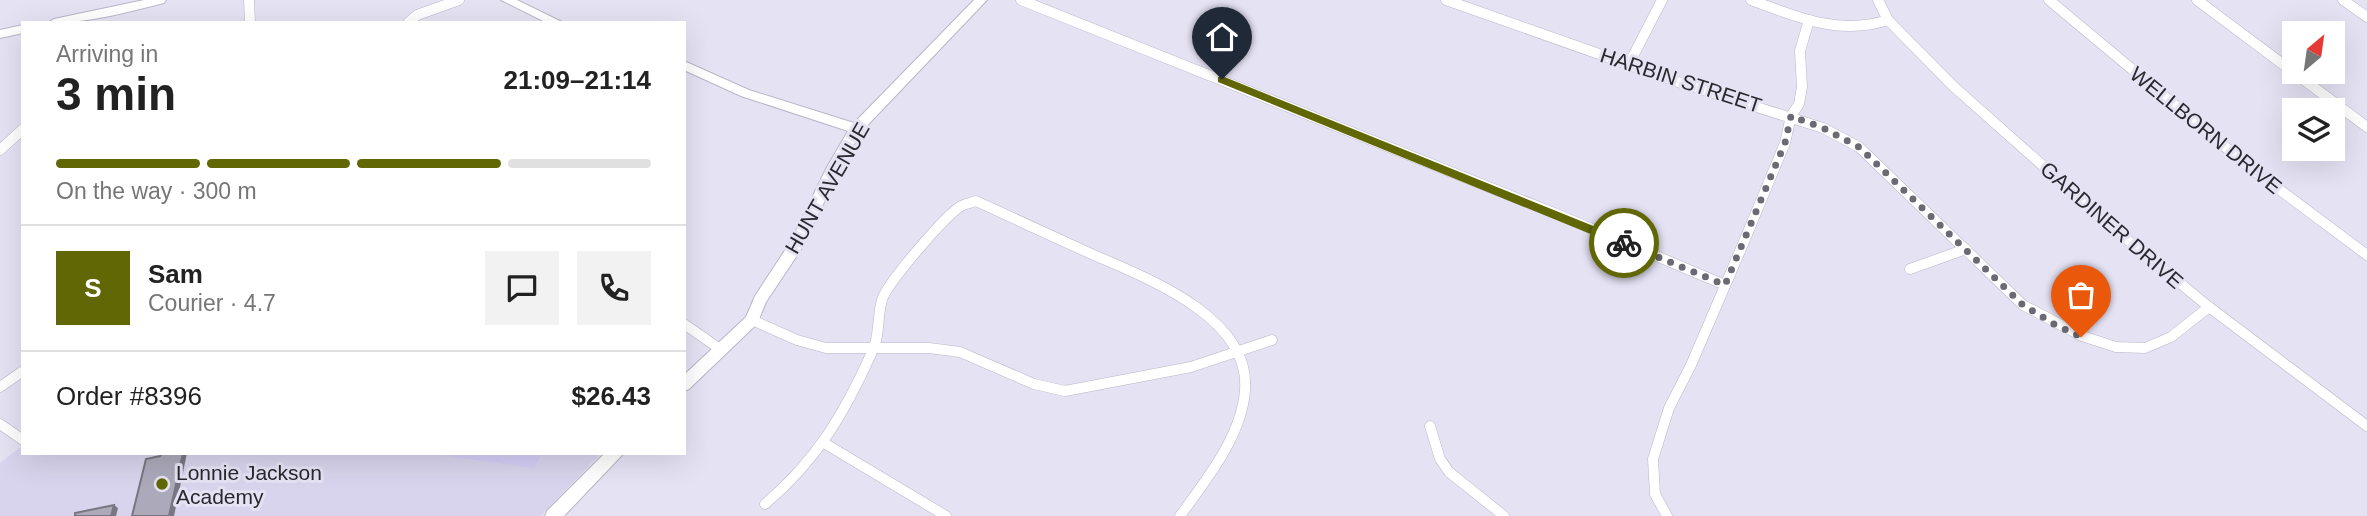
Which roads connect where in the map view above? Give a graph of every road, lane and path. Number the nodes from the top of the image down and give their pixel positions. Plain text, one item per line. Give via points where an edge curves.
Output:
1 (160, 0) edge
2 (248, 0) edge
3 (460, 0) edge
4 (506, 0) edge
5 (981, 0) edge
6 (1021, 0) edge
7 (1446, 0) edge
8 (1662, 0) edge
9 (1751, 0) edge
10 (1878, 0) edge
11 (2049, 0) edge
12 (2197, 0) edge
13 (2343, 0) edge
14 (2367, 17) edge
15 (98, 19) edge
16 (1809, 20) junction
17 (1888, 20) junction
18 (76, 21) edge
19 (250, 21) edge
20 (410, 21) edge
21 (553, 21) edge
22 (1871, 28) junction
23 (21, 29) edge
24 (0, 34) edge
25 (1900, 34) junction
26 (1629, 64) junction
27 (686, 66) edge
28 (1791, 116) junction
29 (2367, 127) edge
30 (856, 129) junction
31 (21, 131) edge
32 (0, 150) edge
33 (1966, 249) junction
34 (2367, 255) edge
35 (1910, 269) dead end
36 (1725, 285) junction
37 (2209, 307) junction
38 (751, 320) junction
39 (686, 325) edge
40 (1272, 340) dead end
41 (720, 349) junction
42 (874, 349) junction
43 (1240, 355) junction
44 (21, 372) edge
45 (686, 383) edge
46 (0, 387) edge
47 (0, 424) edge
48 (1430, 426) dead end
49 (2367, 426) edge
50 (21, 439) edge
51 (824, 443) junction
52 (614, 455) edge
53 (765, 504) dead end
54 (553, 516) edge
55 (946, 516) edge
56 (1180, 516) edge
57 (1504, 516) edge
58 (1667, 516) edge

1 - 15 street
2 - 19 street
3 - 20 street
4 - 21 street
5 - 30 street, HUNT AVENUE
6 - 36 street
7 - 26 street, HARBIN STREET
8 - 26 street
9 - 16 street
10 - 17 street, GARDINER DRIVE
11 - 34 street, WELLBORN DRIVE via 2248,166
12 - 29 street
13 - 14 street
15 - 18 street
16 - 22 street
16 - 28 street via 1800,51 1799,104
17 - 22 street
17 - 25 street, GARDINER DRIVE
22 - 25 street
23 - 24 street
25 - 37 street, GARDINER DRIVE via 2113,228
26 - 28 street, HARBIN STREET
27 - 30 street via 745,93
28 - 33 street, HARBIN STREET via 1859,147
28 - 36 street via 1785,143
30 - 38 street, HUNT AVENUE via 797,244
31 - 32 street
33 - 35 street
33 - 37 street, HARBIN STREET via 2023,305 2081,337 2141,349 2159,343
36 - 58 street via 1669,408 1653,459 1655,494
37 - 49 street, GARDINER DRIVE
38 - 41 street, HUNT AVENUE
38 - 42 street via 827,348
39 - 41 street
40 - 43 street
41 - 45 street, HUNT AVENUE
42 - 43 street via 917,346 952,351 1023,380 1066,391
42 - 43 street via 882,297 895,275 961,206 976,201 1182,296
42 - 51 street
43 - 56 street via 1246,376 1231,436
44 - 46 street
47 - 50 street
48 - 57 street via 1449,472
51 - 53 street
51 - 55 street
52 - 54 street

